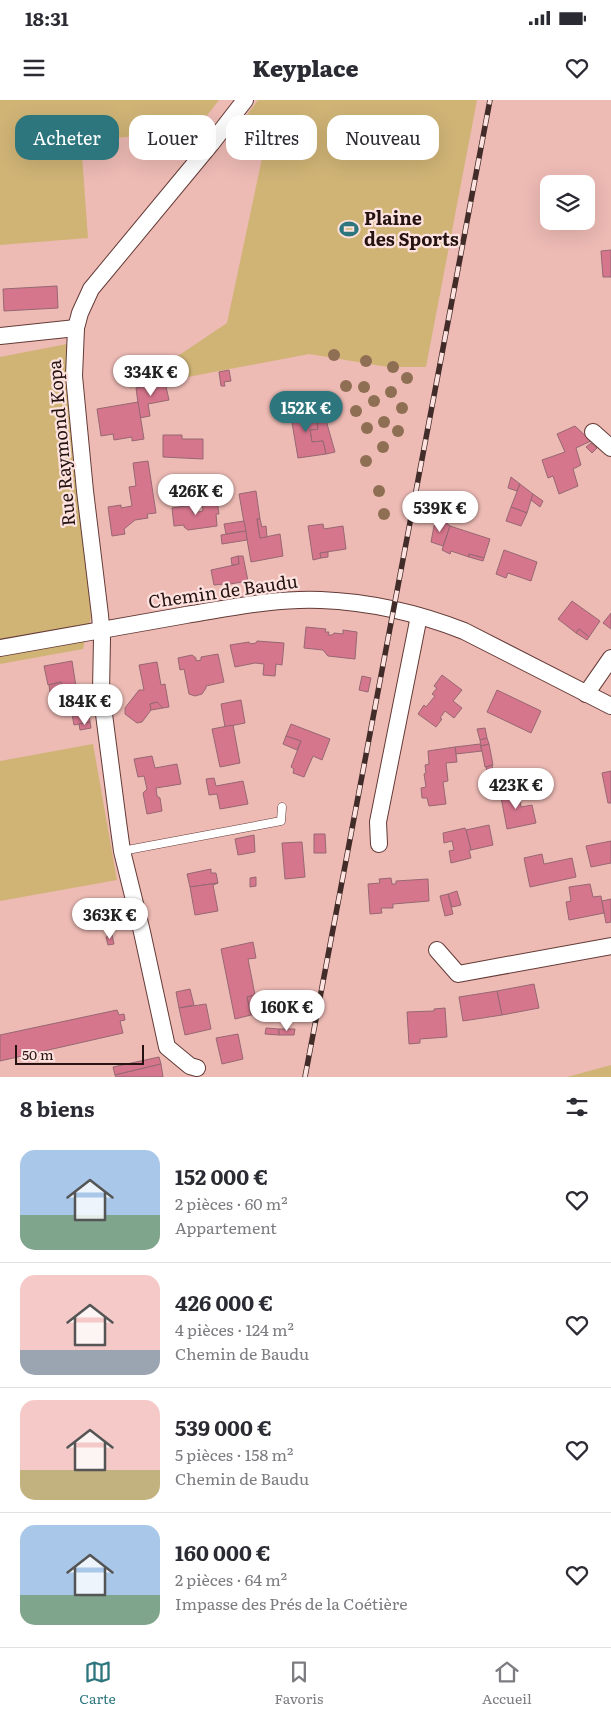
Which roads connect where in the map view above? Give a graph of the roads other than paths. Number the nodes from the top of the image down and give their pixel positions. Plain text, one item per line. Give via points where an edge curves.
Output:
1 (245, 100) edge
2 (76, 328) junction
3 (0, 336) edge
4 (593, 432) dead end
5 (611, 448) edge
6 (419, 616) junction
7 (101, 630) junction
8 (0, 648) edge
9 (611, 658) edge
10 (586, 694) junction
11 (611, 706) edge
12 (282, 807) dead end
13 (379, 844) dead end
14 (122, 851) junction
15 (611, 946) edge
16 (436, 950) dead end
17 (197, 1068) dead end

1 - 2 street, Rue Raymond Kopa via 91,289
2 - 3 street
2 - 7 street, Rue Raymond Kopa via 74,376 78,426
4 - 5 street
6 - 7 street, Chemin de Baudu via 371,604 290,600
6 - 10 street, Chemin de Baudu via 464,631
6 - 13 street via 378,822
7 - 8 street, Chemin de Baudu
7 - 14 street, Rue Raymond Kopa via 101,691
9 - 10 street
10 - 11 street, Chemin de Baudu
12 - 14 lane via 281,821
14 - 17 street, Rue Raymond Kopa via 167,1047
15 - 16 street via 458,974

